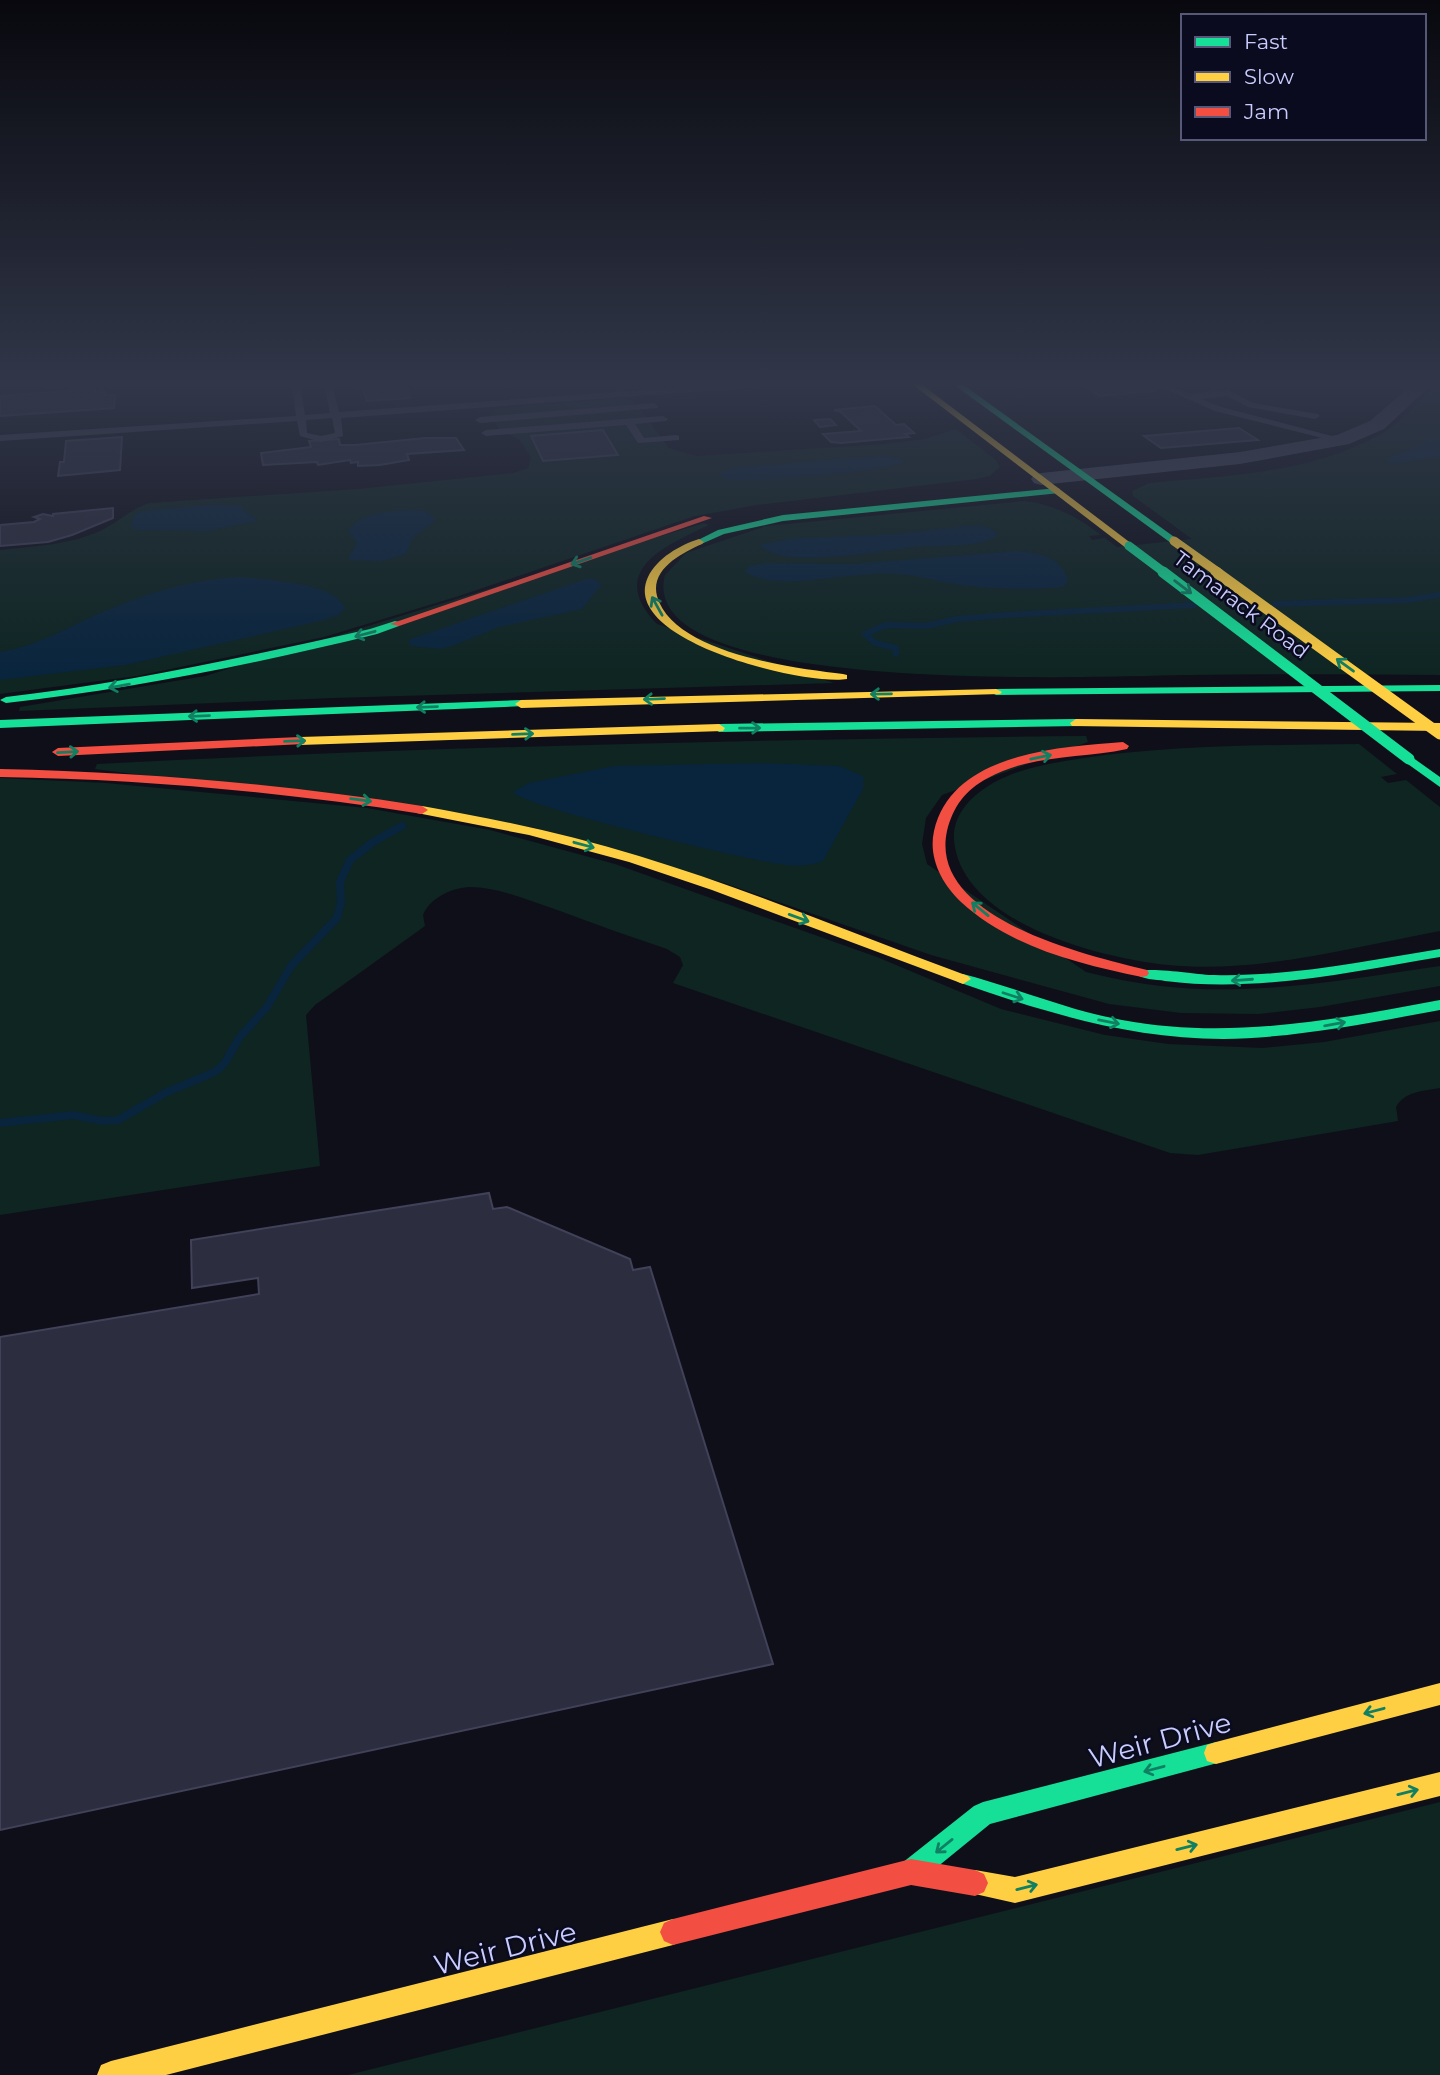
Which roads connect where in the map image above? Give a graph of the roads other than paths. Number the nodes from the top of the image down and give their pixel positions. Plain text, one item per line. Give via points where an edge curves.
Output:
1 (1044, 481) edge
2 (1091, 481) joint
3 (1049, 485) junction
4 (1440, 688) edge
5 (1268, 689) junction
6 (0, 701) edge
7 (0, 724) edge
8 (1440, 727) edge
9 (1440, 734) edge
10 (1228, 741) dead end
11 (1137, 746) dead end
12 (37, 753) dead end
13 (0, 773) edge
14 (1440, 783) edge
15 (1440, 953) edge
16 (1440, 1005) edge
17 (1440, 1694) edge
18 (1440, 1784) edge
19 (911, 1872) junction
20 (111, 2075) edge

1 - 3 main road, Tamarack Road
2 - 3 street
9 -> 2 main road, Tamarack Road, bridge
5 -> 3 main road via 834,677 771,665 696,642 659,612 650,593 654,573 674,555 702,539 752,524
3 -> 6 main road via 722,515 373,632 148,681
3 -> 14 main road, Tamarack Road, bridge
4 - 5 main road
5 -> 7 main road via 624,700
12 -> 8 main road via 666,730 1139,724
9 - 10 main road
15 -> 11 main road via 1261,979 1196,980 1138,973 1077,958 1027,938 982,911 953,883 940,856 939,829 948,808 965,789 993,771 1025,760
13 -> 16 main road via 105,776 303,793 506,826 665,870 1039,1005 1152,1030 1284,1032
17 -> 19 main road, Weir Drive via 983,1814
19 -> 18 main road, Weir Drive via 1015,1890
19 - 20 main road, Weir Drive

